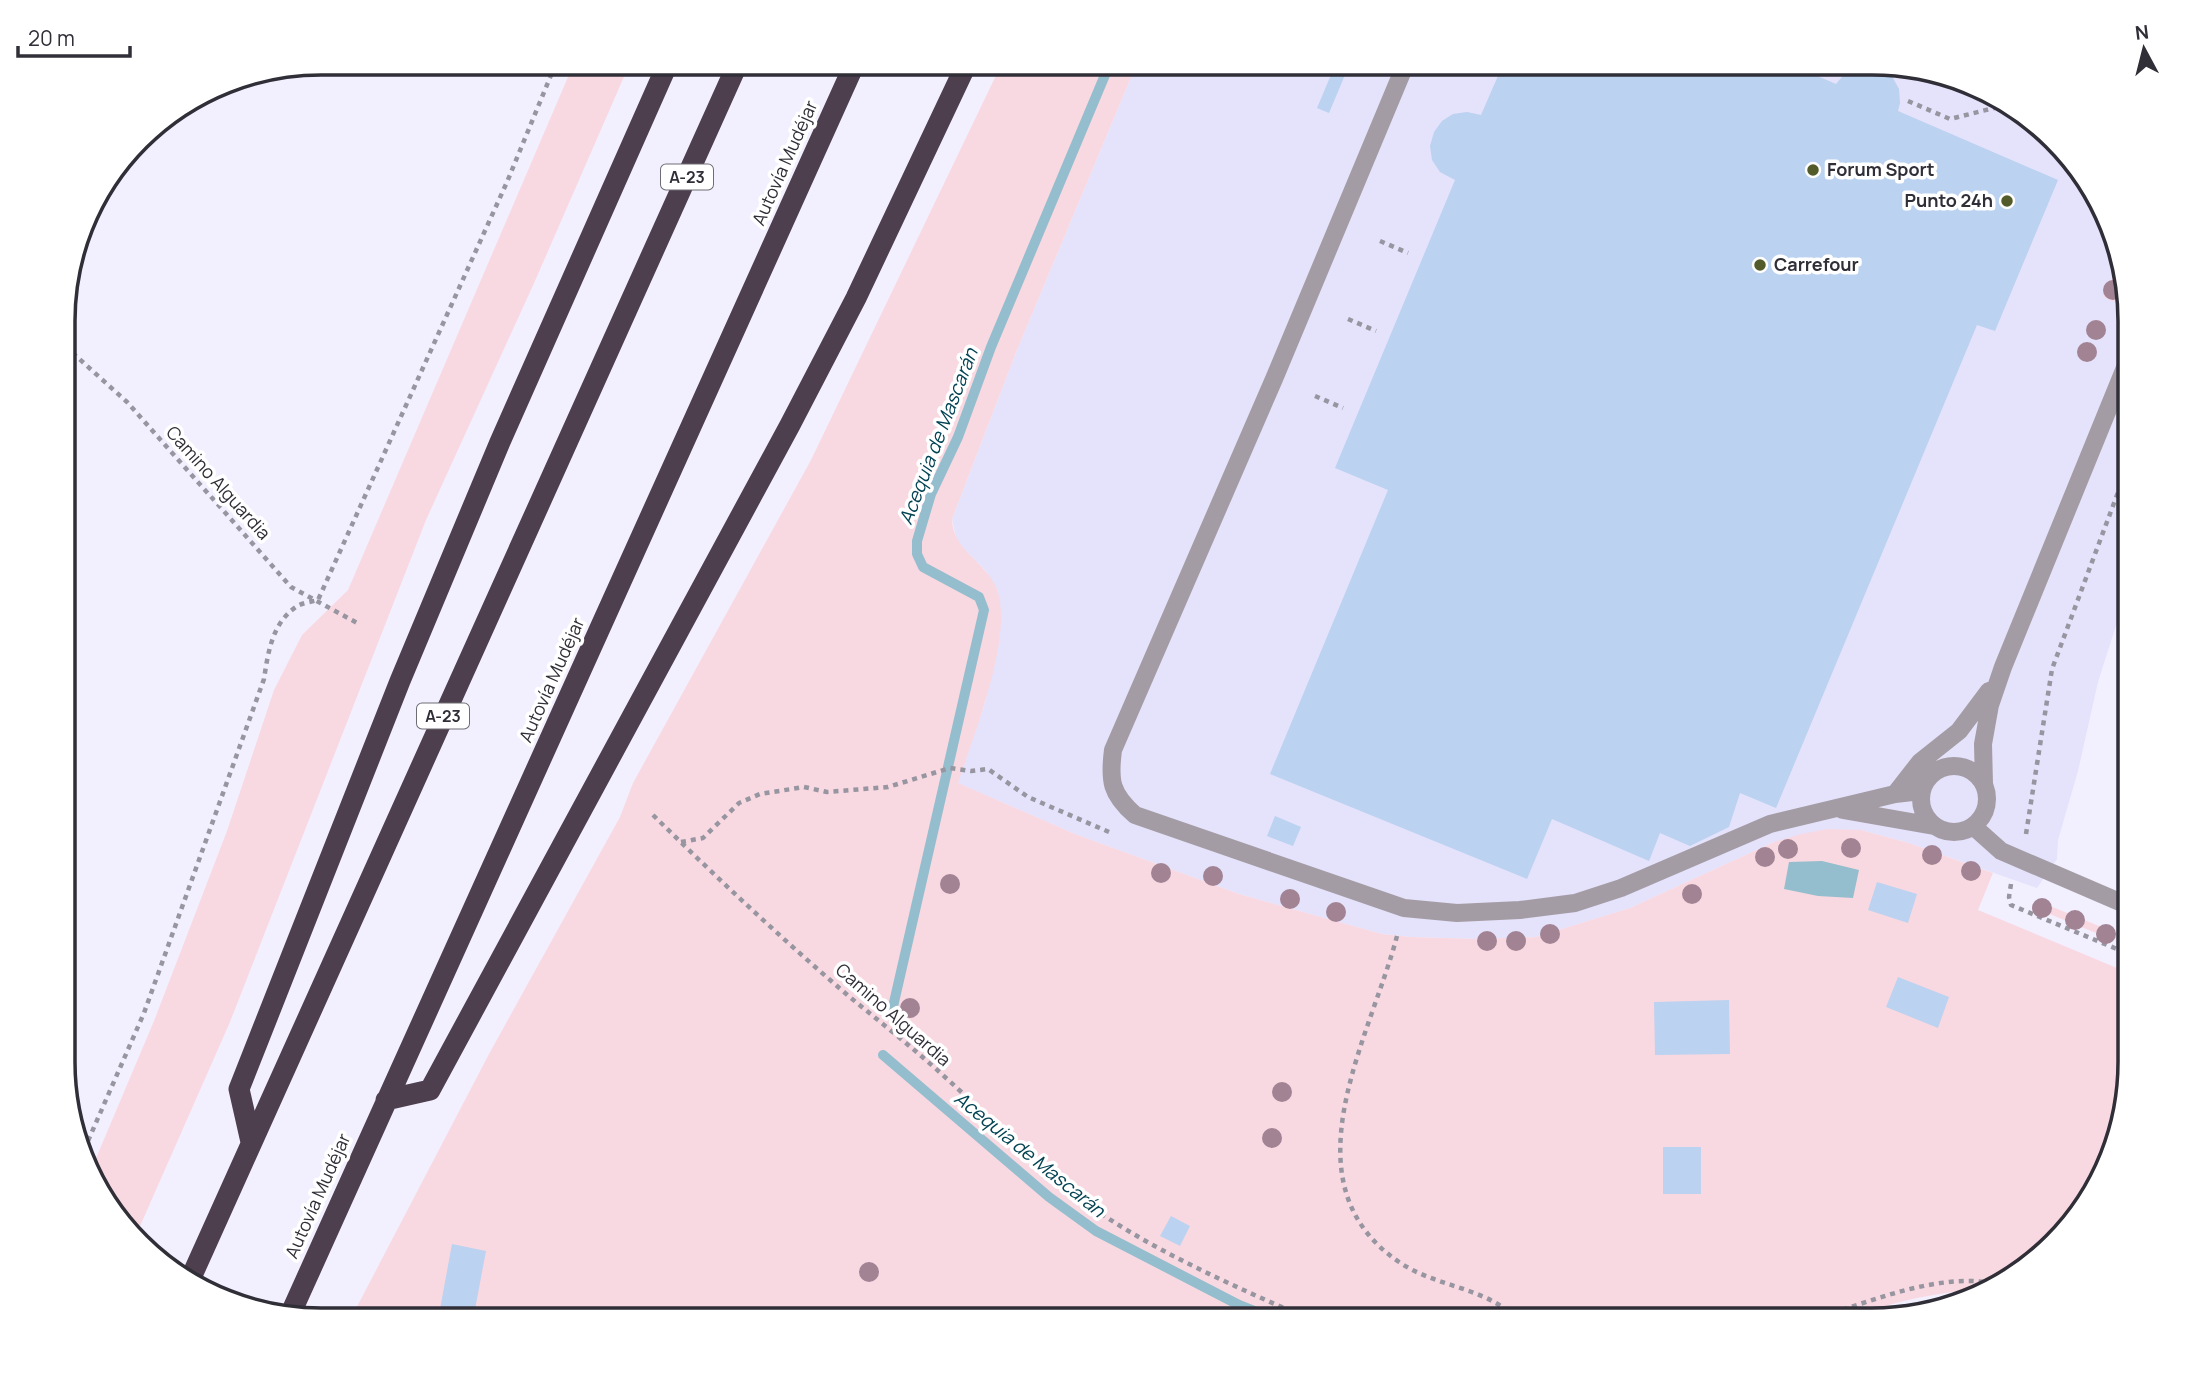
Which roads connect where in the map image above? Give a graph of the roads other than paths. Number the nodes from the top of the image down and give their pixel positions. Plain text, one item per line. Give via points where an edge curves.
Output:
1 (1401, 75) edge
2 (662, 76) edge
3 (732, 76) edge
4 (849, 76) edge
5 (961, 76) edge
6 (2117, 387) edge
7 (2003, 667) junction
8 (1920, 762) junction
9 (1984, 784) junction
10 (1922, 789) junction
11 (1895, 794) junction
12 (1833, 808) junction
13 (1934, 826) junction
14 (1973, 826) junction
15 (2118, 901) edge
16 (386, 1100) junction
17 (251, 1142) junction
18 (193, 1272) edge
19 (294, 1306) edge

1 - 12 lane via 1113,750 1112,784 1119,801 1135,815 1404,908 1457,913 1575,903 1770,824
2 - 17 highway via 400,681 244,1076 239,1089
3 - 17 highway, A-23
4 - 16 highway, Autovía Mudéjar
5 - 16 highway via 790,425 430,1090
6 - 7 lane
7 - 8 lane via 1975,712
7 - 9 lane via 1983,744
8 - 10 lane
8 - 11 lane
9 - 10 lane via 1974,772 1944,766 1931,774
9 - 14 lane via 1987,800
10 - 11 lane
10 - 13 lane via 1920,804
11 - 12 lane
12 - 13 lane
13 - 14 lane via 1947,831
14 - 15 lane via 2001,851
16 - 19 highway, Autovía Mudéjar
17 - 18 highway, A-23

